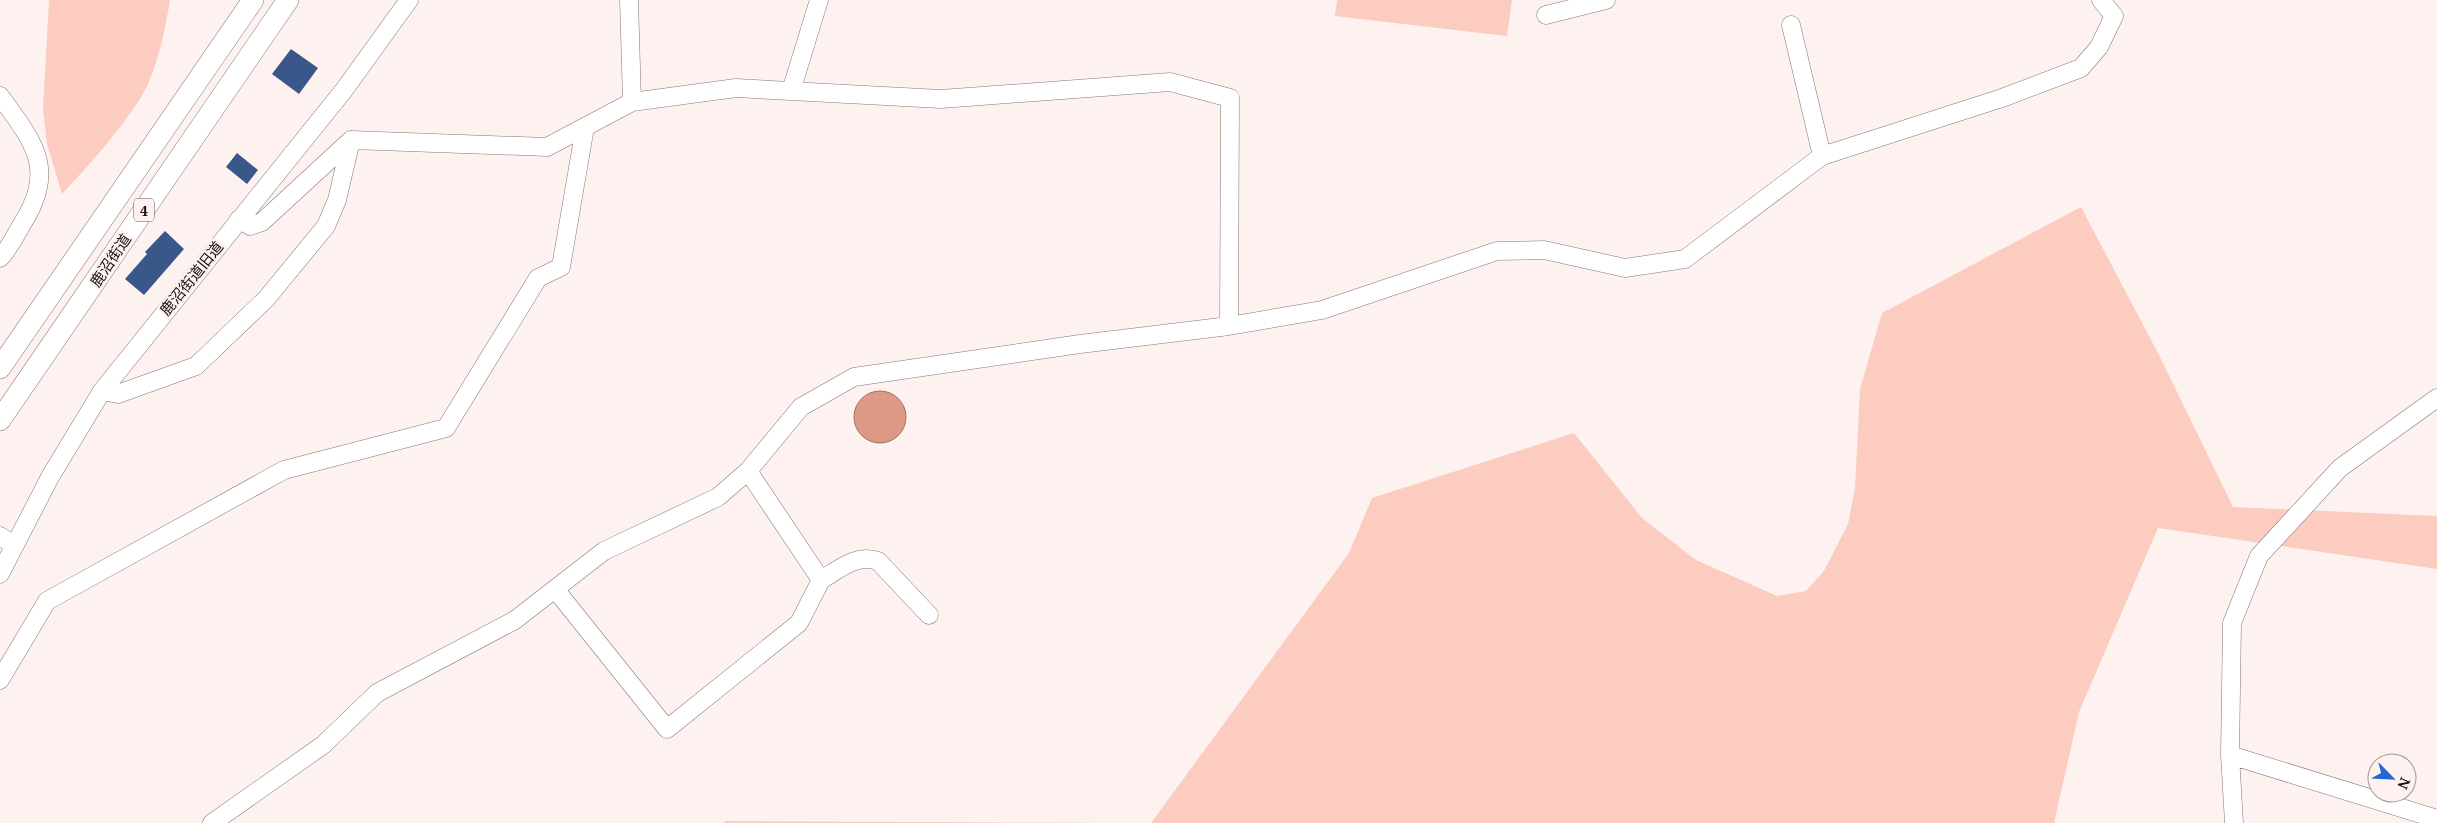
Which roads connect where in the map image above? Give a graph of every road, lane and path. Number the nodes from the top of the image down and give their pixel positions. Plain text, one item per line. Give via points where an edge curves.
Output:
1 (253, 0) edge
2 (288, 0) edge
3 (409, 0) edge
4 (629, 0) edge
5 (819, 0) edge
6 (1606, 0) edge
7 (2101, 0) edge
8 (1546, 15) dead end
9 (1791, 25) dead end
10 (791, 91) junction
11 (0, 96) edge
12 (632, 102) junction
13 (585, 127) junction
14 (351, 140) junction
15 (1822, 156) junction
16 (240, 219) junction
17 (0, 258) edge
18 (1229, 326) junction
19 (0, 368) edge
20 (102, 391) junction
21 (2437, 398) edge
22 (0, 420) edge
23 (748, 471) junction
24 (6, 540) edge
25 (0, 574) edge
26 (821, 580) junction
27 (555, 589) junction
28 (929, 615) dead end
29 (0, 680) edge
30 (2230, 755) junction
31 (2437, 819) edge
32 (212, 823) edge
33 (2234, 823) edge

1 - 19 main road, 鹿沼街道 / 4
2 - 22 main road, 鹿沼街道 / 4
3 - 16 street, 鹿沼街道旧道 via 371,55
4 - 12 street
5 - 10 street
6 - 8 street
7 - 15 street via 2114,16 2099,47 2081,68 2002,98
9 - 15 street
10 - 12 street via 736,88
10 - 18 street via 942,99 1170,82 1230,98
11 - 17 street via 31,138 41,176 33,207
12 - 13 street
13 - 14 street via 547,147
13 - 29 street via 562,267 538,278 446,428 284,470 47,601
14 - 16 street via 262,222 250,226
14 - 20 street via 337,200 326,226 266,299 196,366 118,394
15 - 18 street via 1685,259 1625,268 1544,250 1497,251 1322,310
16 - 20 street, 鹿沼街道旧道
18 - 23 street via 854,376 801,407
20 - 24 street, 鹿沼街道旧道
21 - 30 street via 2340,468 2259,556 2232,623
23 - 26 street
23 - 27 street via 718,497 604,551
24 - 25 street, 鹿沼街道旧道
26 - 27 street via 799,624 667,729
26 - 28 street via 867,556 878,561
27 - 32 street via 515,620 377,693 323,745
30 - 31 street
30 - 33 street

